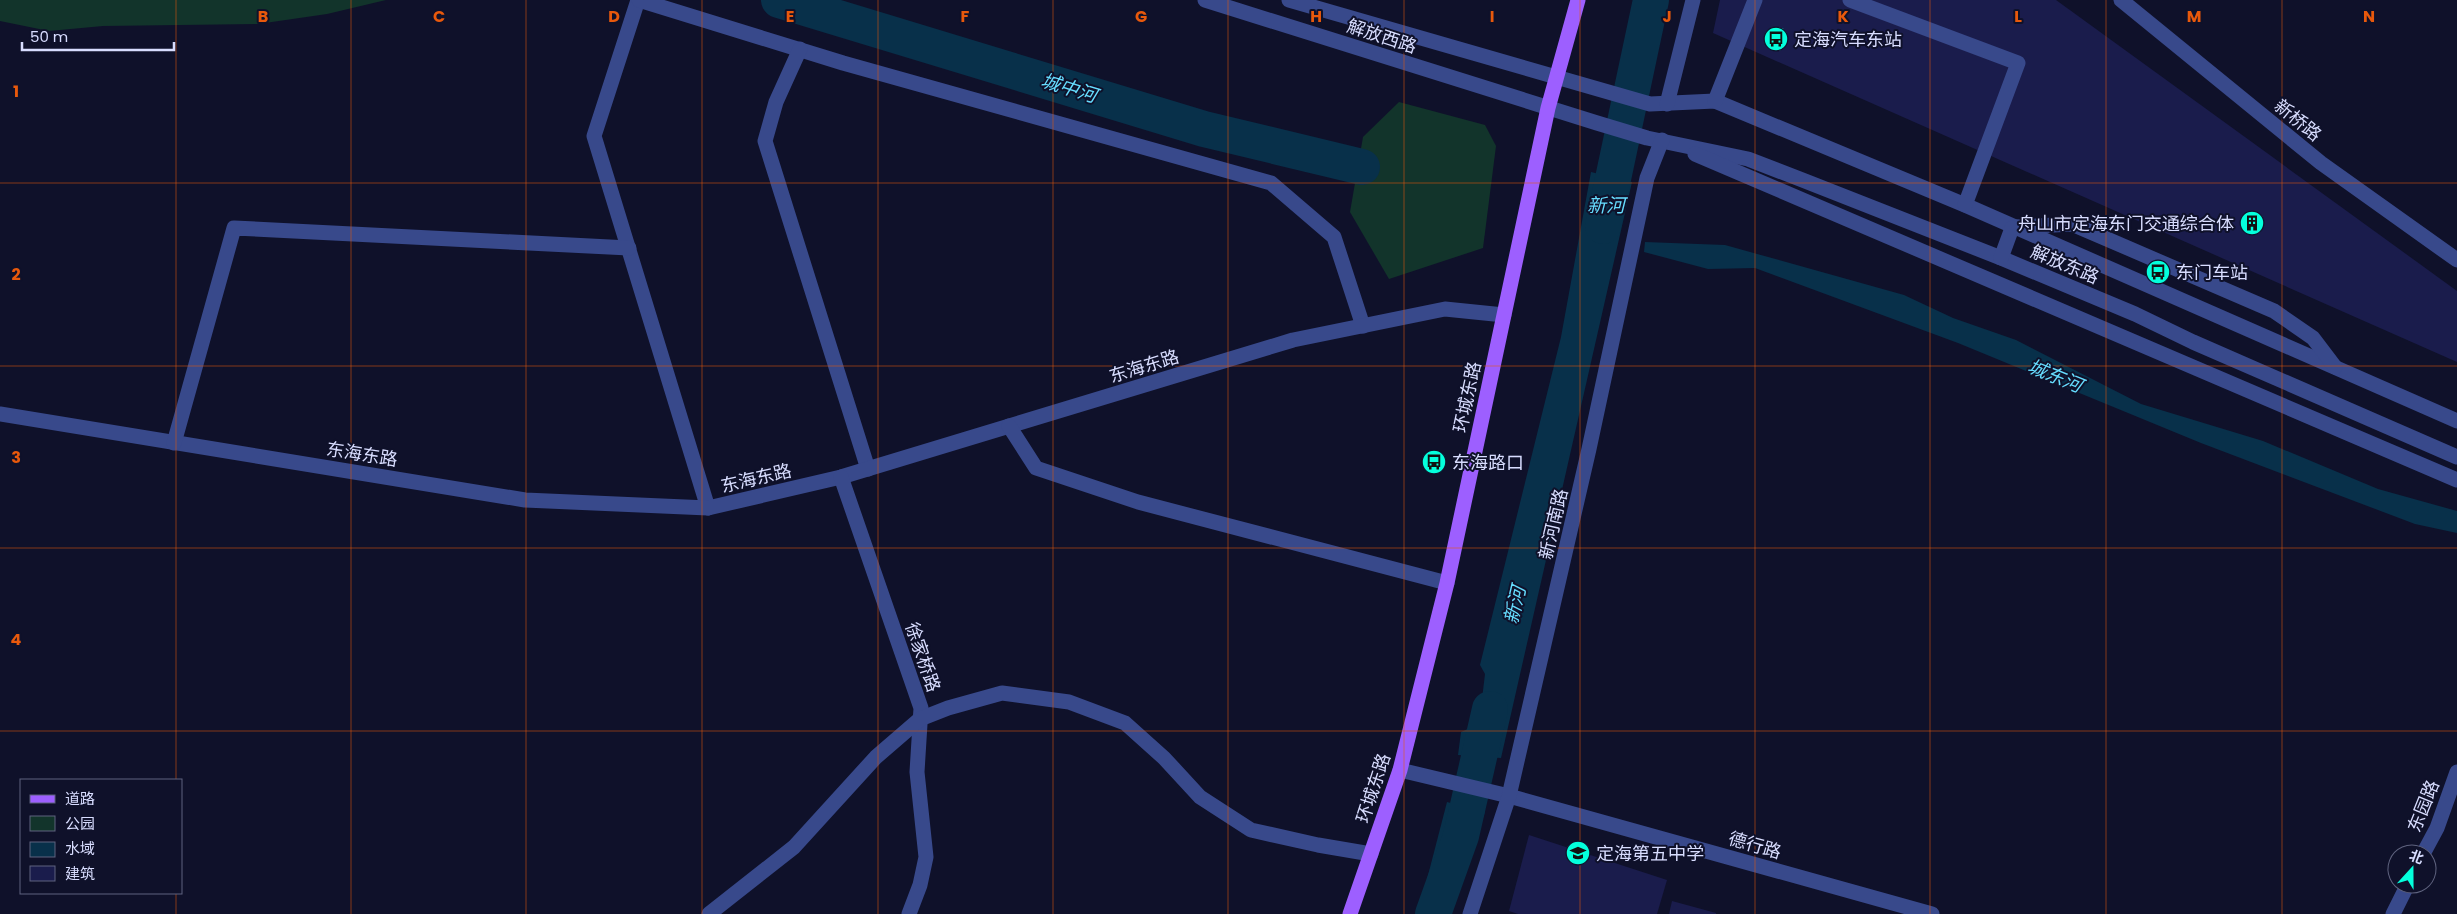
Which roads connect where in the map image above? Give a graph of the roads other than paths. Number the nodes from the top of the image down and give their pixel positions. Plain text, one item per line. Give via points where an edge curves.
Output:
1 (638, 0) edge
2 (1205, 0) edge
3 (1289, 0) edge
4 (1578, 0) edge
5 (1693, 0) edge
6 (1755, 0) edge
7 (1850, 0) edge
8 (2121, 0) edge
9 (800, 49) junction
10 (1556, 78) junction
11 (1715, 101) junction
12 (1668, 104) junction
13 (1548, 108) junction
14 (1654, 139) junction
15 (1965, 206) junction
16 (2012, 228) junction
17 (629, 248) junction
18 (2001, 258) junction
19 (2457, 260) edge
20 (1504, 315) junction
21 (1363, 326) junction
22 (2336, 369) junction
23 (0, 414) edge
24 (2457, 421) edge
25 (1009, 426) junction
26 (174, 443) junction
27 (2457, 457) edge
28 (868, 469) junction
29 (841, 477) junction
30 (2457, 480) edge
31 (708, 508) junction
32 (1447, 583) junction
33 (920, 719) junction
34 (1400, 770) junction
35 (2457, 772) edge
36 (1509, 796) junction
37 (2428, 844) edge
38 (1371, 854) junction
39 (2403, 894) edge
40 (709, 914) edge
41 (909, 914) edge
42 (1350, 914) edge
43 (1470, 914) edge
44 (1932, 914) edge
45 (2393, 914) edge

1 - 9 street
1 - 17 street via 594,136
2 - 13 street, 解放西路
3 - 10 street
4 - 10 main road, 环城东路
5 - 12 street
6 - 11 street
7 - 15 street via 2018,63
8 - 19 street, 新桥路 via 2321,163
9 - 21 street via 1271,182 1334,237
9 - 28 street via 776,102 765,141
10 - 12 street via 1650,104
10 - 13 main road, 环城东路
11 - 12 street
11 - 15 street
13 - 14 street, 解放西路
13 - 20 main road, 环城东路
14 - 18 street, 解放东路 via 1748,159
14 - 30 street
14 - 36 street, 新河南路 via 1587,458
15 - 16 street
16 - 18 street
16 - 22 street
16 - 22 street via 2072,224 2274,311 2312,338
17 - 26 street via 234,228
17 - 31 street
18 - 27 street, 解放东路
20 - 21 street, 东海东路 via 1445,309
20 - 32 main road, 环城东路
21 - 25 street, 东海东路 via 1294,340
22 - 24 street
23 - 26 street, 东海东路
25 - 28 street, 东海东路
25 - 32 street via 1036,468 1138,502
26 - 31 street, 东海东路 via 525,500
28 - 29 street, 东海东路
29 - 31 street, 东海东路
29 - 33 street, 徐家桥路 via 921,708
32 - 34 main road, 环城东路
33 - 38 street via 1002,693 1069,702 1125,723 1164,758 1200,798 1251,830
33 - 40 street via 876,757 794,847
33 - 41 street, 徐家桥路 via 917,772 926,857
34 - 36 street, 德行路
34 - 38 main road, 环城东路
35 - 37 street, 东园路
36 - 43 street, 新河南路
36 - 44 street, 德行路
38 - 42 main road, 环城东路
39 - 45 street

